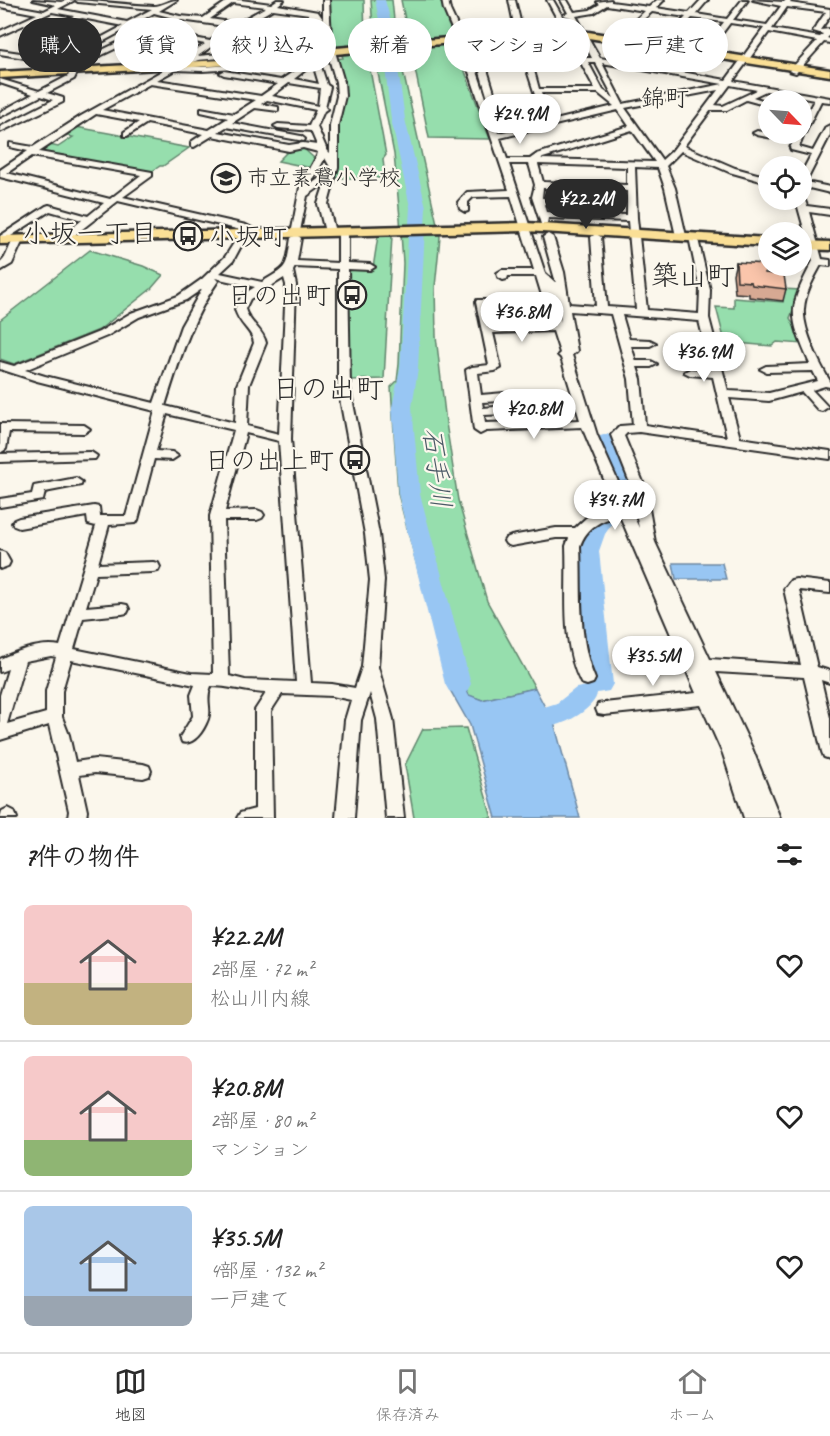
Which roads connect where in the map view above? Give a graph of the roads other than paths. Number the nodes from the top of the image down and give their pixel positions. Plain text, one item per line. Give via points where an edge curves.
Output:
1 (36, 0) edge
2 (72, 0) edge
3 (78, 0) edge
4 (174, 0) edge
5 (227, 0) edge
6 (281, 0) edge
7 (326, 0) edge
8 (445, 0) edge
9 (512, 0) edge
10 (550, 0) edge
11 (564, 0) edge
12 (661, 0) edge
13 (705, 0) edge
14 (745, 0) edge
15 (756, 0) edge
16 (231, 1) edge
17 (604, 1) edge
18 (107, 2) edge
19 (788, 2) edge
20 (63, 4) junction
21 (118, 5) junction
22 (2, 6) edge
23 (273, 6) junction
24 (651, 9) junction
25 (155, 10) junction
26 (48, 11) junction
27 (111, 11) dead end
28 (830, 11) edge
29 (312, 12) junction
30 (572, 14) junction
31 (82, 15) junction
32 (558, 15) junction
33 (229, 16) dead end
34 (693, 16) junction
35 (76, 18) edge
36 (141, 18) edge
37 (180, 18) edge
38 (225, 18) edge
39 (259, 18) edge
40 (312, 18) edge
41 (318, 18) edge
42 (326, 18) edge
43 (452, 18) edge
44 (516, 18) edge
45 (560, 18) edge
46 (572, 18) edge
47 (641, 18) edge
48 (198, 20) edge
49 (204, 20) junction
50 (114, 21) edge
51 (210, 21) edge
52 (730, 21) junction
53 (728, 23) edge
54 (769, 29) junction
55 (1, 31) edge
56 (828, 36) edge
57 (444, 43) edge
58 (210, 45) edge
59 (204, 50) junction
60 (210, 51) edge
61 (0, 52) edge
62 (590, 52) edge
63 (336, 53) edge
64 (198, 54) edge
65 (18, 55) edge
66 (728, 59) edge
67 (598, 60) junction
68 (590, 61) edge
69 (602, 61) edge
70 (743, 61) junction
71 (336, 63) edge
72 (210, 68) edge
73 (18, 69) edge
74 (198, 69) edge
75 (202, 69) junction
76 (0, 70) edge
77 (794, 70) junction
78 (29, 72) edge
79 (74, 72) edge
80 (163, 72) edge
81 (262, 72) edge
82 (295, 72) edge
83 (320, 72) edge
84 (328, 72) edge
85 (474, 72) edge
86 (484, 72) edge
87 (531, 72) edge
88 (590, 72) edge
89 (671, 72) edge
90 (0, 75) edge
91 (830, 75) edge
92 (303, 77) dead end
93 (255, 78) junction
94 (0, 81) edge
95 (148, 81) junction
96 (284, 81) junction
97 (340, 82) junction
98 (325, 84) junction
99 (726, 84) junction
100 (14, 85) junction
101 (764, 89) junction
102 (0, 91) edge
103 (536, 91) junction
104 (600, 91) junction
105 (40, 93) junction
106 (264, 98) junction
107 (746, 98) junction
108 (819, 98) junction
109 (830, 100) edge
110 (758, 101) edge
111 (254, 105) junction
112 (620, 107) junction
113 (709, 107) junction
114 (275, 109) dead end
115 (322, 109) junction
116 (204, 110) dead end
117 (95, 111) junction
118 (812, 112) edge
119 (0, 115) edge
120 (234, 117) junction
121 (488, 118) junction
122 (145, 121) junction
123 (255, 122) dead end
124 (224, 124) junction
125 (334, 125) junction
126 (549, 125) junction
127 (278, 126) dead end
128 (635, 127) junction
129 (830, 127) edge
130 (312, 128) junction
131 (0, 130) edge
132 (210, 132) junction
133 (127, 134) dead end
134 (494, 137) junction
135 (323, 140) junction
136 (194, 144) dead end
137 (303, 144) junction
138 (796, 144) edge
139 (13, 145) dead end
140 (679, 147) junction
141 (33, 151) junction
142 (816, 154) junction
143 (321, 155) junction
144 (503, 161) junction
145 (533, 161) junction
146 (812, 162) edge
147 (631, 165) junction
148 (661, 165) junction
149 (332, 170) junction
150 (1, 174) edge
151 (758, 177) edge
152 (539, 184) junction
153 (812, 186) edge
154 (593, 187) junction
155 (630, 188) junction
156 (830, 190) edge
157 (514, 193) junction
158 (304, 194) junction
159 (114, 200) junction
160 (538, 201) junction
161 (594, 203) junction
162 (812, 207) edge
163 (465, 209) dead end
164 (830, 212) edge
165 (632, 218) junction
166 (89, 219) junction
167 (526, 227) junction
168 (596, 227) junction
169 (336, 232) junction
170 (634, 233) junction
171 (249, 234) junction
172 (688, 236) junction
173 (548, 237) dead end
174 (64, 239) junction
175 (0, 240) edge
176 (18, 240) junction
177 (758, 241) edge
178 (812, 245) edge
179 (830, 246) edge
180 (812, 252) edge
181 (818, 261) junction
182 (830, 263) edge
183 (0, 267) edge
184 (343, 267) junction
185 (370, 267) dead end
186 (290, 268) junction
187 (539, 273) junction
188 (215, 274) junction
189 (503, 277) dead end
190 (264, 286) junction
191 (481, 302) dead end
192 (564, 307) junction
193 (602, 310) junction
194 (616, 311) junction
195 (642, 313) junction
196 (704, 318) junction
197 (556, 328) junction
198 (487, 330) junction
199 (686, 340) dead end
200 (709, 341) junction
201 (624, 342) junction
202 (650, 343) dead end
203 (686, 355) dead end
204 (564, 356) junction
205 (713, 357) junction
206 (630, 364) junction
207 (651, 364) dead end
208 (817, 367) junction
209 (5, 369) edge
210 (766, 369) dead end
211 (690, 372) dead end
212 (717, 374) junction
213 (827, 384) edge
214 (804, 388) junction
215 (722, 394) junction
216 (504, 397) dead end
217 (477, 405) junction
218 (822, 407) dead end
219 (160, 409) junction
220 (506, 410) dead end
221 (587, 423) junction
222 (2, 428) edge
223 (241, 428) junction
224 (639, 428) junction
225 (84, 429) dead end
226 (285, 439) junction
227 (734, 441) junction
228 (0, 448) edge
229 (149, 455) junction
230 (830, 455) edge
231 (91, 456) dead end
232 (172, 456) dead end
233 (0, 459) edge
234 (76, 482) dead end
235 (638, 487) junction
236 (614, 489) junction
237 (0, 503) edge
238 (624, 511) junction
239 (257, 515) dead end
240 (217, 516) junction
241 (104, 521) junction
242 (19, 523) dead end
243 (528, 529) dead end
244 (581, 530) junction
245 (511, 541) dead end
246 (0, 556) edge
247 (0, 564) edge
248 (153, 567) dead end
249 (90, 569) junction
250 (830, 588) edge
251 (122, 609) dead end
252 (77, 613) junction
253 (65, 652) junction
254 (19, 657) junction
255 (704, 665) junction
256 (0, 666) edge
257 (370, 667) junction
258 (810, 670) junction
259 (830, 677) edge
260 (213, 680) junction
261 (587, 680) dead end
262 (278, 688) junction
263 (304, 689) junction
264 (359, 695) junction
265 (707, 698) junction
266 (604, 709) dead end
267 (54, 717) junction
268 (0, 722) edge
269 (0, 733) edge
270 (188, 737) dead end
271 (830, 752) edge
272 (67, 770) junction
273 (143, 771) dead end
274 (258, 817) edge
275 (76, 818) edge
276 (345, 818) edge
277 (396, 818) edge
278 (753, 818) edge
279 (771, 818) edge

1 - 20 street
2 - 20 street
3 - 18 street
4 - 25 street
5 - 16 street
6 - 23 street
7 - 42 street
8 - 43 street
9 - 44 street
10 - 32 street
11 - 30 street
12 - 24 street
13 - 34 street
14 - 52 street
15 - 19 street
16 - 23 street
16 - 49 street
17 - 24 street
17 - 30 street via 592,12
18 - 21 street
19 - 28 street
19 - 54 street
20 - 26 street
21 - 25 street
21 - 27 street
22 - 26 street
23 - 29 street
23 - 39 street
24 - 34 street
24 - 47 street
25 - 36 street
25 - 37 street
26 - 31 street
26 - 55 street via 13,32
28 - 56 street via 816,31
29 - 40 street
29 - 41 street
30 - 32 street
30 - 46 street
31 - 35 street
31 - 50 street
32 - 45 street
33 - 38 street
34 - 52 street
48 - 49 street
49 - 51 street
52 - 53 street
52 - 54 street
54 - 56 street
54 - 70 street
56 - 77 street
57 - 63 highway
58 - 59 street
59 - 60 street
59 - 64 street
61 - 65 street
62 - 67 street
66 - 70 highway
67 - 68 street
67 - 69 street
67 - 112 street
70 - 77 highway
70 - 99 street
71 - 97 street
72 - 75 street
73 - 76 highway
74 - 75 street
75 - 93 street
77 - 91 highway
78 - 90 highway
79 - 105 street
80 - 95 street
81 - 93 street
82 - 96 street
83 - 98 street
84 - 97 street
85 - 121 street
86 - 121 street via 501,116
87 - 103 street
88 - 104 street
89 - 99 street
92 - 98 street
93 - 96 street
94 - 100 street
95 - 106 street
95 - 117 street
96 - 98 street
96 - 106 street
97 - 125 street via 340,105
98 - 115 street
99 - 101 street
99 - 112 street
99 - 113 street
100 - 102 street
100 - 105 street
101 - 107 street
101 - 108 street
103 - 104 street
103 - 126 street
104 - 112 street
105 - 119 street
105 - 131 street via 60,100
106 - 111 street
106 - 115 street
107 - 110 street
107 - 113 street via 724,108
108 - 109 street
108 - 118 street
111 - 114 street
111 - 120 street
112 - 126 street
112 - 128 street
113 - 140 street
115 - 130 street
116 - 120 street
117 - 122 street
117 - 141 street
120 - 123 street
120 - 124 street
121 - 134 street
122 - 132 street
122 - 133 street
124 - 132 street
124 - 137 street
125 - 135 street
125 - 149 street
126 - 134 street
127 - 130 street
128 - 145 street
128 - 148 street
129 - 142 street
130 - 135 street
130 - 137 street
132 - 136 street
132 - 137 street via 290,148
134 - 144 street
135 - 137 street
135 - 143 street
137 - 143 street
138 - 142 street via 794,148
139 - 141 street
140 - 148 street
140 - 151 street
141 - 150 street
141 - 159 street via 149,174
142 - 146 street
143 - 149 street via 330,157
143 - 158 street
144 - 145 street
144 - 157 street
145 - 147 street
145 - 152 street
147 - 148 street
147 - 155 street
148 - 172 street
149 - 158 street
149 - 169 street via 323,204
150 - 159 street
152 - 154 street
152 - 160 street
153 - 156 street
154 - 155 street
154 - 161 street
155 - 165 street
157 - 163 street via 470,194 463,202
157 - 167 street
158 - 186 street
159 - 166 street
159 - 171 street via 246,228
160 - 161 street
160 - 168 street via 543,218
161 - 168 street
162 - 164 street
165 - 168 street
165 - 170 street
166 - 174 street
166 - 175 street via 49,208
167 - 169 main road
167 - 170 main road
167 - 187 street
168 - 193 street
169 - 171 main road
169 - 184 street
170 - 172 main road
170 - 195 street
171 - 174 main road
171 - 188 street
172 - 177 main road
172 - 196 street via 705,290
173 - 192 street
174 - 176 main road
175 - 176 main road
176 - 183 street via 8,262
178 - 179 main road
180 - 181 street
181 - 182 street
181 - 208 street via 798,314
184 - 185 street
184 - 186 street
184 - 257 street via 344,388 377,580
186 - 190 street
186 - 226 street
187 - 189 street via 502,273
187 - 192 street via 547,277
187 - 197 street
188 - 190 street
188 - 209 street via 182,298 128,318 103,334
188 - 219 street via 180,340
190 - 223 street via 246,297 240,309 243,319 261,339 243,385
191 - 198 street
192 - 193 street
192 - 204 street via 571,351
193 - 194 street
194 - 195 street
194 - 201 street
195 - 196 street
196 - 200 street
197 - 198 street
197 - 204 street
198 - 217 street via 495,368 472,370
199 - 200 street
200 - 205 street
201 - 202 street
201 - 206 street
203 - 205 street
204 - 221 street
205 - 212 street
206 - 207 street
206 - 224 street
208 - 210 street
208 - 213 street
209 - 219 street
211 - 212 street
212 - 215 street
213 - 214 street
214 - 215 street via 769,397
214 - 218 street
215 - 227 street
216 - 217 street
217 - 220 street
217 - 221 street via 480,429
219 - 223 street
219 - 229 street
221 - 236 street
222 - 225 street
222 - 228 street
223 - 226 street
223 - 240 street
224 - 227 street
224 - 235 street via 624,429 617,435
226 - 263 street
227 - 230 street
229 - 232 street
229 - 241 street via 131,520
231 - 233 street
234 - 237 street via 39,489 38,497
235 - 236 street
235 - 255 street via 648,542
236 - 238 street
238 - 244 street via 601,515
238 - 265 street
239 - 240 street
240 - 260 street
241 - 242 street via 93,521 94,510
241 - 249 street
243 - 244 street
244 - 245 street
244 - 261 street via 573,546 575,618 579,659
246 - 247 street
248 - 249 street
249 - 252 street
250 - 258 street via 796,585 791,589
251 - 252 street
252 - 253 street
253 - 254 street via 40,651
253 - 260 street via 190,679
253 - 267 street via 54,691
254 - 256 street
254 - 268 street
255 - 258 street
255 - 279 street via 744,748
257 - 264 street
257 - 277 street via 385,719
258 - 259 street
258 - 271 street
260 - 262 street
260 - 270 street via 199,695 201,717
262 - 263 street
262 - 274 street via 263,710
263 - 264 street
264 - 276 street via 353,720
265 - 266 street
265 - 278 street
267 - 269 street
267 - 272 street
272 - 273 street via 95,766
272 - 275 street via 78,811

